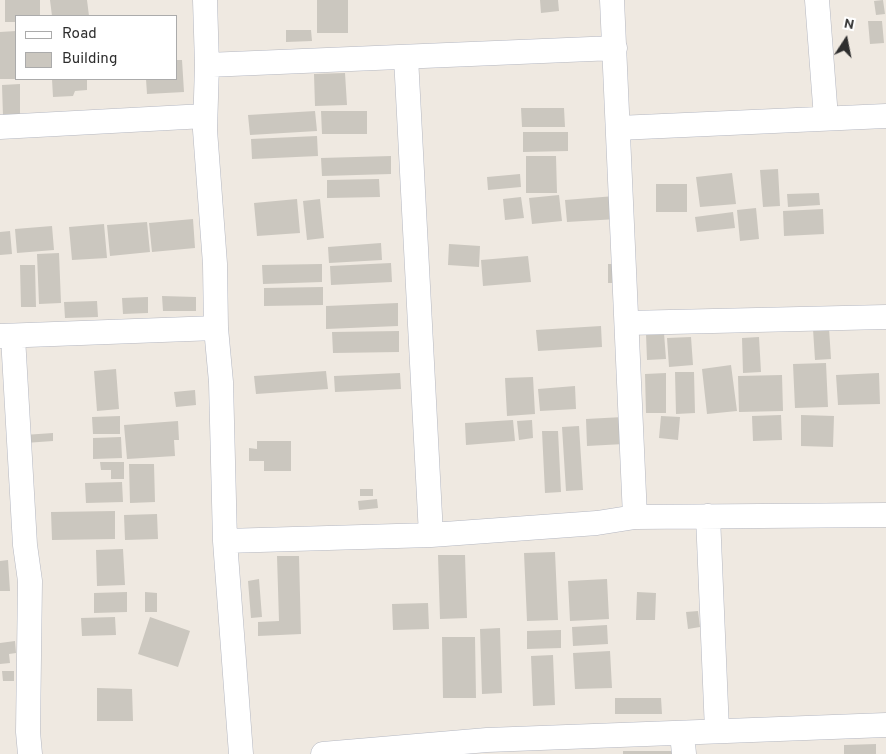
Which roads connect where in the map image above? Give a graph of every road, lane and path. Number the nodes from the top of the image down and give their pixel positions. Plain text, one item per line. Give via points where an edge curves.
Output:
1 (205, 0) edge
2 (612, 0) edge
3 (817, 0) edge
4 (615, 48) junction
5 (406, 56) junction
6 (207, 65) junction
7 (205, 116) junction
8 (886, 116) edge
9 (826, 118) junction
10 (0, 127) edge
11 (618, 128) junction
12 (886, 317) edge
13 (627, 323) junction
14 (216, 328) junction
15 (7, 337) edge
16 (886, 515) edge
17 (708, 516) junction
18 (635, 517) junction
19 (431, 535) junction
20 (224, 541) junction
21 (886, 725) edge
22 (717, 731) junction
23 (683, 743) edge
24 (487, 747) edge
25 (30, 754) edge
26 (241, 754) edge
27 (323, 754) edge

1 - 6 street
2 - 4 street
3 - 9 street
4 - 5 street
4 - 11 street
5 - 6 street
5 - 19 street
6 - 7 street
7 - 10 street
7 - 14 street
8 - 9 street
9 - 11 street
11 - 13 street
12 - 13 street
13 - 18 street
14 - 15 street
14 - 20 street via 222,382
15 - 25 street via 30,581
16 - 17 street
17 - 18 street
17 - 22 street
18 - 19 street via 597,523
19 - 20 street
20 - 26 street
21 - 22 street
22 - 23 street
23 - 24 street
24 - 27 street

